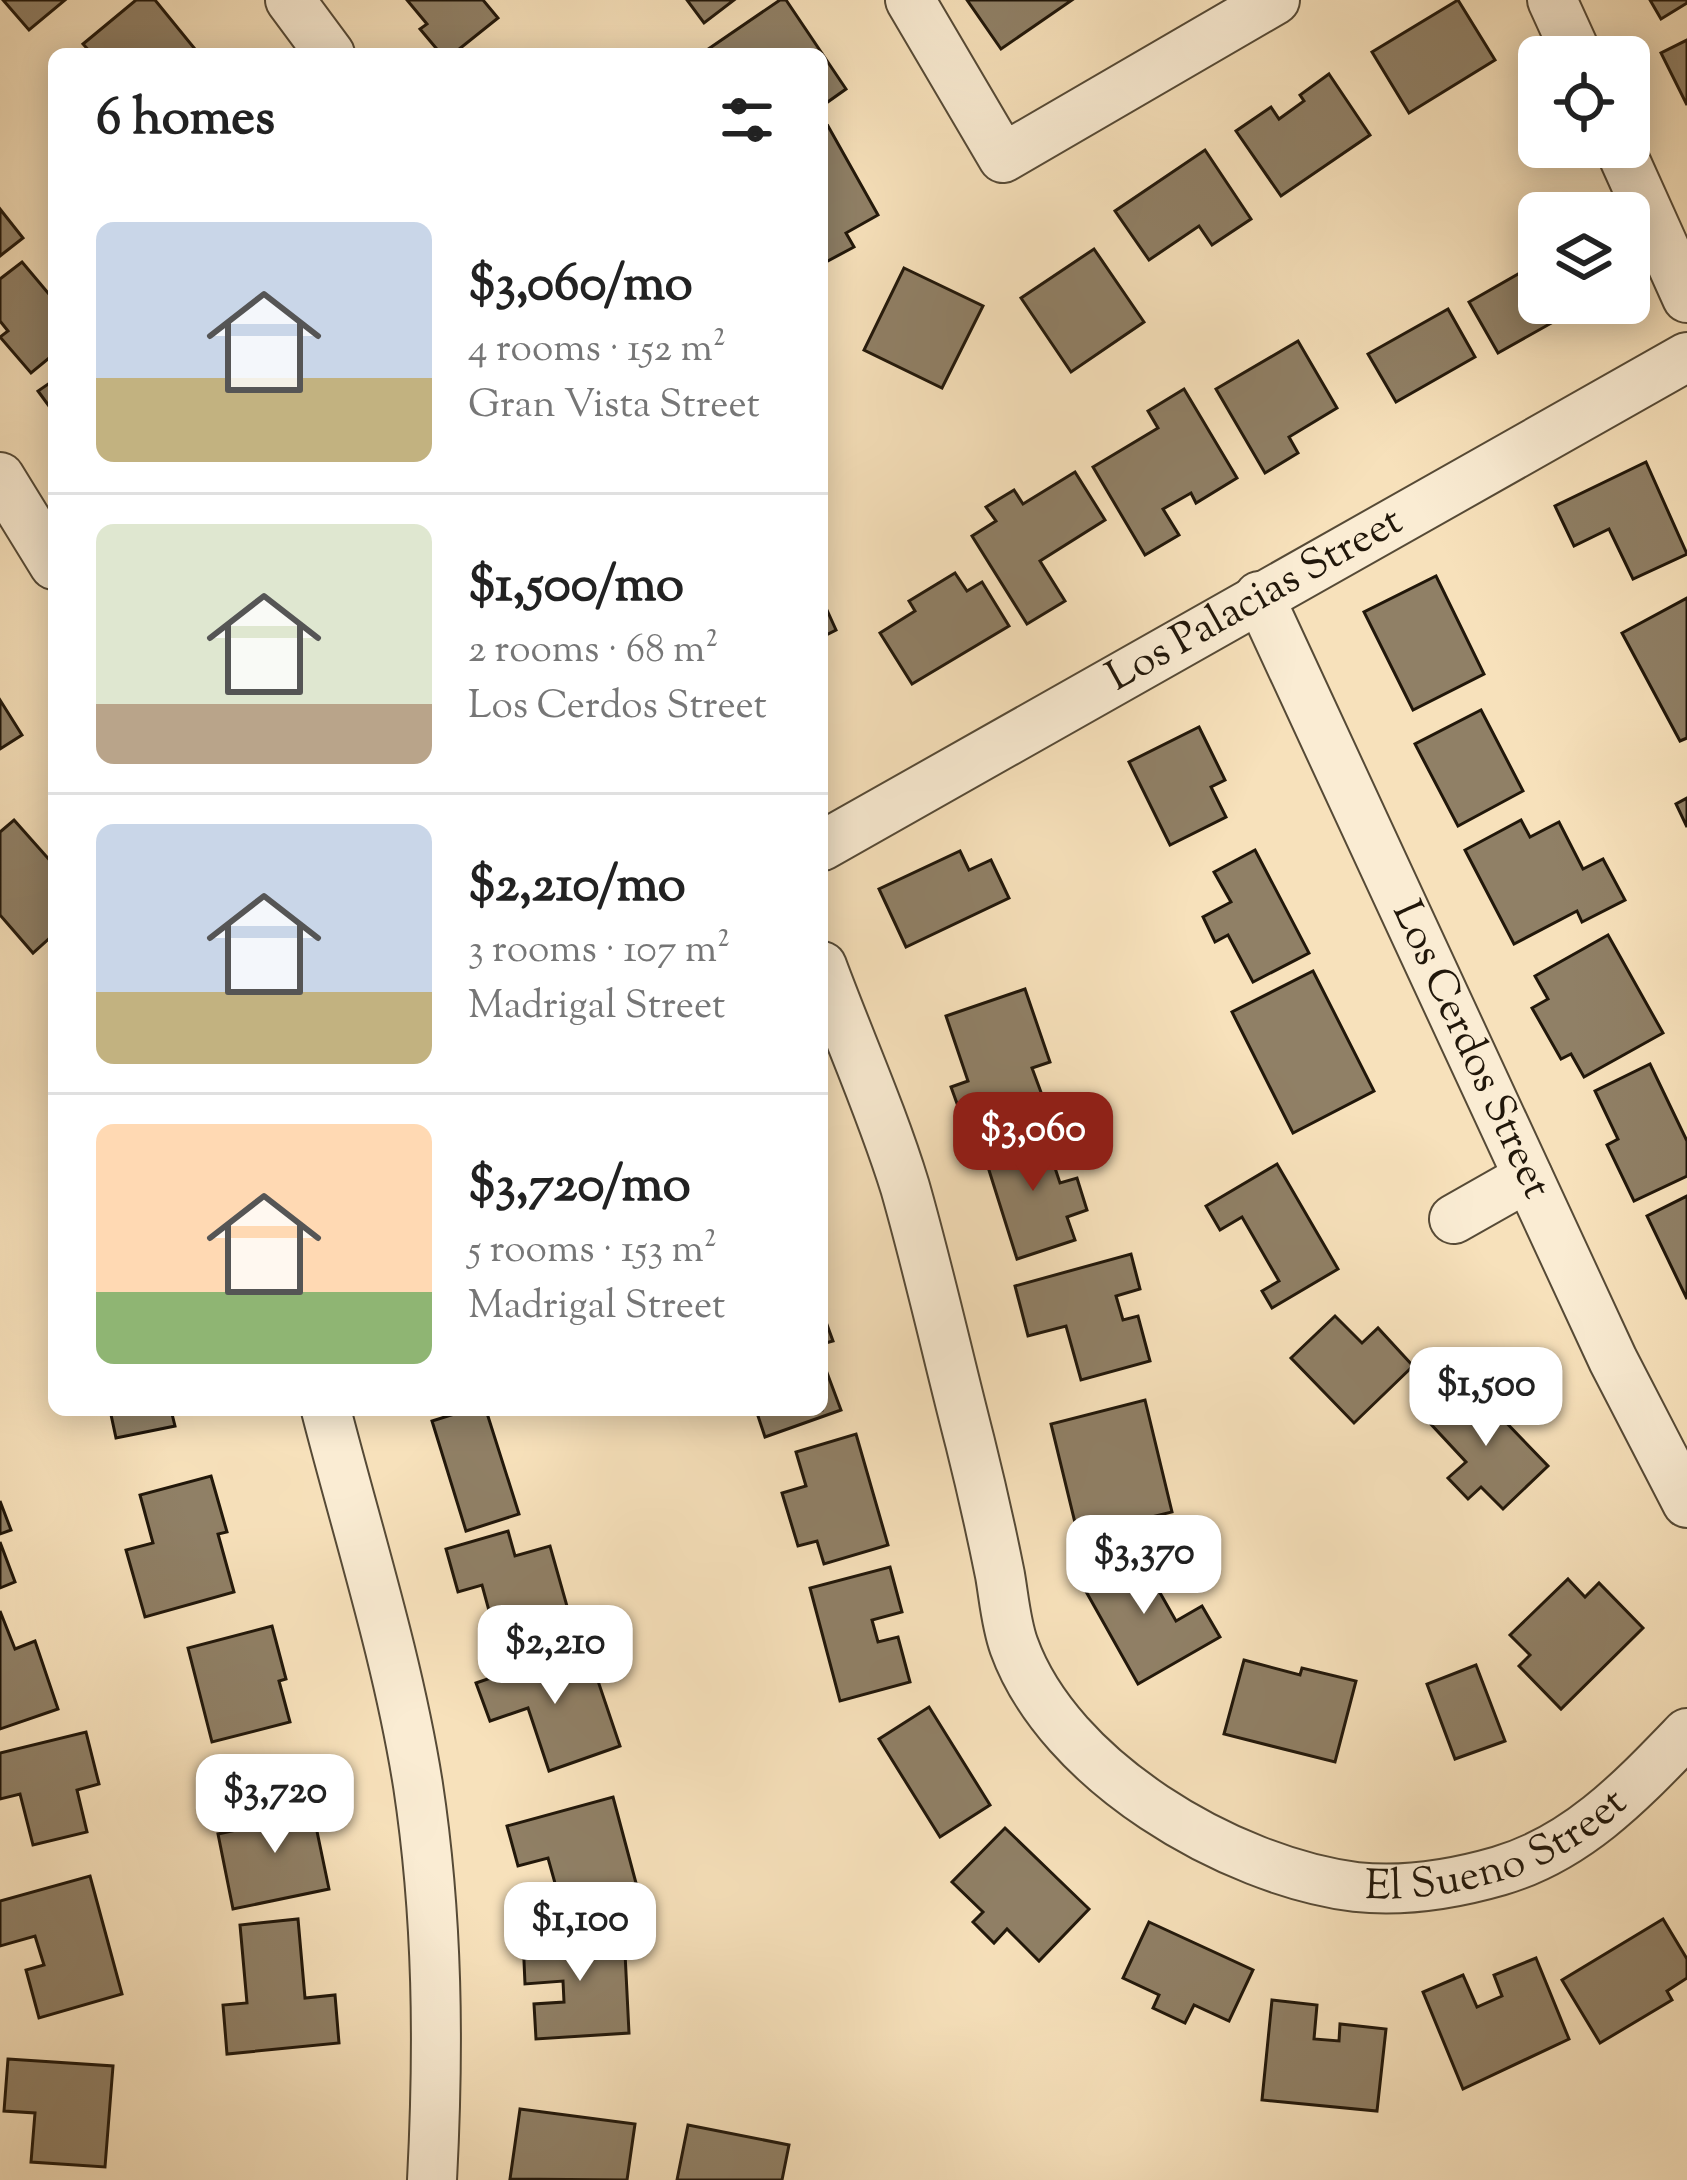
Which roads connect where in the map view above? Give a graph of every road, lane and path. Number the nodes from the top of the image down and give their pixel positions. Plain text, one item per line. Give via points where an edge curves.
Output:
1 (290, 0) edge
2 (910, 0) edge
3 (1275, 0) edge
4 (1552, 0) edge
5 (1568, 36) edge
6 (326, 48) edge
7 (1628, 168) edge
8 (1687, 298) edge
9 (1687, 357) edge
10 (0, 477) edge
11 (48, 555) edge
12 (1258, 596) junction
13 (828, 843) edge
14 (828, 982) edge
15 (1528, 1177) junction
16 (1454, 1219) dead end
17 (327, 1416) edge
18 (1687, 1503) edge
19 (1687, 1733) edge
20 (432, 2180) edge

1 - 6 street
2 - 3 street via 1003,158
4 - 5 street
7 - 8 street
9 - 12 street, Los Palacias Street
10 - 11 street
12 - 13 street, Los Palacias Street
12 - 15 street, Los Cerdos Street
14 - 19 street, El Sueno Street via 904,1184 1014,1646 1055,1716 1102,1770 1184,1825 1274,1867 1359,1887 1431,1886 1501,1870 1567,1841
15 - 16 street
15 - 18 street, Los Cerdos Street
17 - 20 street via 418,1782 436,1930

